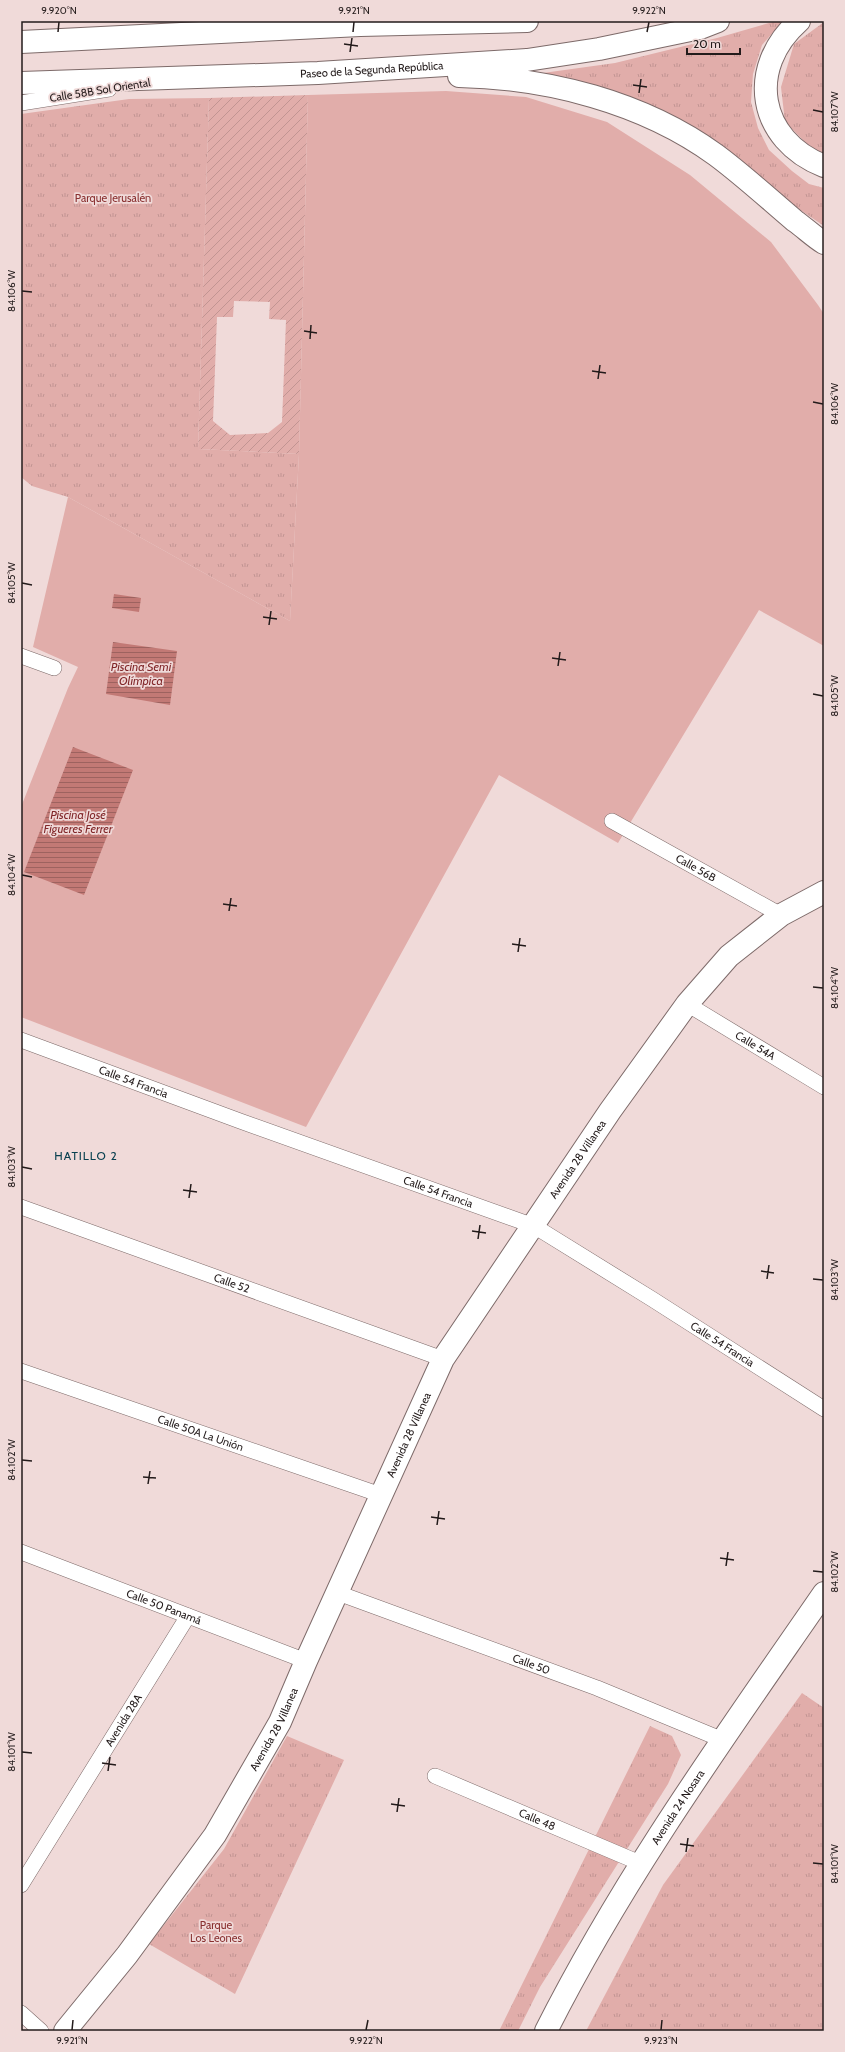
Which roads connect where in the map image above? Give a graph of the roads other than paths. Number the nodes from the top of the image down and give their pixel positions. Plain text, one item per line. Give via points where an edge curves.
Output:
1 (400, 21) edge
2 (527, 21) edge
3 (718, 21) edge
4 (799, 21) edge
5 (364, 24) edge
6 (21, 42) edge
7 (318, 73) junction
8 (178, 77) junction
9 (21, 83) edge
10 (21, 103) edge
11 (824, 166) edge
12 (824, 244) edge
13 (21, 656) edge
14 (54, 668) dead end
15 (612, 821) dead end
16 (824, 892) edge
17 (781, 915) junction
18 (687, 1004) junction
19 (21, 1040) edge
20 (824, 1087) edge
21 (21, 1207) edge
22 (534, 1226) junction
23 (443, 1359) junction
24 (21, 1371) edge
25 (824, 1409) edge
26 (381, 1495) junction
27 (21, 1552) edge
28 (338, 1593) junction
29 (824, 1593) edge
30 (188, 1616) junction
31 (306, 1661) junction
32 (723, 1740) junction
33 (435, 1776) dead end
34 (640, 1863) junction
35 (21, 1885) edge
36 (21, 2013) edge
37 (41, 2031) edge
38 (65, 2031) edge
39 (546, 2031) edge

1 - 5 main road
2 - 5 main road
3 - 7 main road, Paseo de la Segunda República via 700,28 600,49 527,60
4 - 11 main road via 774,50 766,79 767,101 774,122 785,141 806,159
5 - 6 main road
7 - 8 main road, Paseo de la Segunda República
7 - 12 main road via 479,77 540,84 591,95 638,112 676,130 716,155
8 - 9 main road, Paseo de la Segunda República
8 - 10 street, Calle 58B Sol Oriental
13 - 14 street
15 - 17 street, Calle 56B
16 - 17 main road, Avenida 28 Villanea
17 - 18 main road, Avenida 28 Villanea via 729,956
18 - 20 street, Calle 54A
18 - 22 main road, Avenida 28 Villanea via 610,1111
19 - 22 street, Calle 54 Francia
21 - 23 street, Calle 52
22 - 23 main road, Avenida 28 Villanea
22 - 25 street, Calle 54 Francia
23 - 26 main road, Avenida 28 Villanea
24 - 26 street, Calle 50A La Unión
26 - 28 main road, Avenida 28 Villanea
27 - 30 street, Calle 50 Panamá
28 - 31 main road, Avenida 28 Villanea
28 - 32 street, Calle 50 via 598,1688
29 - 32 main road, Avenida 24 Nosara
30 - 31 street, Calle 50 Panamá
30 - 35 street, Avenida 28A
31 - 38 main road, Avenida 28 Villanea via 280,1722 215,1835 127,1956
32 - 34 main road, Avenida 24 Nosara
33 - 34 street, Calle 48
34 - 39 main road, Avenida 24 Nosara
36 - 37 street

